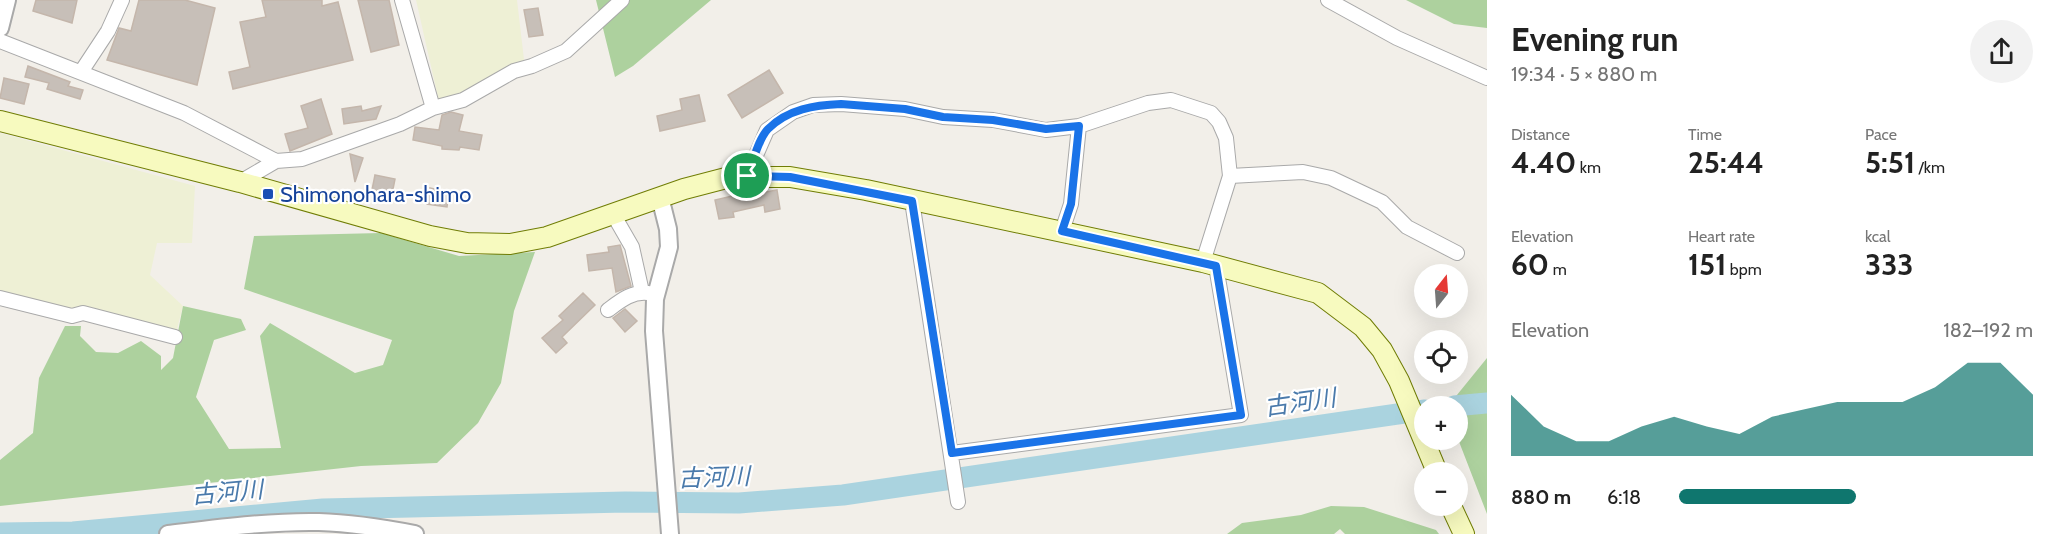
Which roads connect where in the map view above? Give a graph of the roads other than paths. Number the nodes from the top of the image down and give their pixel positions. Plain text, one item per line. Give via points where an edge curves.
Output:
1 (7, 0) edge
2 (122, 0) edge
3 (402, 0) edge
4 (622, 0) edge
5 (1328, 0) edge
6 (0, 28) edge
7 (0, 41) edge
8 (81, 72) junction
9 (1487, 78) edge
10 (433, 108) junction
11 (0, 121) edge
12 (1079, 126) junction
13 (276, 161) junction
14 (747, 176) junction
15 (1230, 176) junction
16 (240, 182) junction
17 (660, 197) junction
18 (912, 201) junction
19 (613, 214) junction
20 (1062, 231) junction
21 (1456, 253) dead end
22 (1210, 264) junction
23 (649, 293) junction
24 (0, 298) edge
25 (608, 310) dead end
26 (176, 337) dead end
27 (952, 455) junction
28 (1433, 462) edge
29 (958, 502) dead end
30 (1456, 516) edge
31 (670, 530) edge
32 (168, 534) edge
33 (415, 534) edge
34 (1464, 534) edge

1 - 6 street
2 - 8 street via 108,31
3 - 10 street
4 - 10 street via 566,51 514,71 462,100
5 - 9 street via 1397,38
7 - 8 street
8 - 13 street via 184,113
10 - 13 street via 302,159
11 - 16 main road
12 - 14 street via 1046,129 905,109 813,105 793,112 766,130
12 - 15 street via 1148,103 1171,100 1188,105 1211,113 1219,123 1226,138
12 - 20 street via 1071,204
13 - 16 street
14 - 17 main road via 730,177
14 - 18 main road via 790,177
15 - 21 street via 1303,172 1331,178 1382,202 1407,227
15 - 22 street
16 - 19 main road via 467,243 510,244 547,237
17 - 19 main road
17 - 23 street via 669,247
18 - 20 main road
18 - 27 street
19 - 23 street
20 - 22 main road
22 - 27 street via 1241,415
22 - 28 main road via 1294,285 1345,311 1382,350
23 - 25 street via 624,298
23 - 31 street
24 - 26 street via 72,316 83,313
27 - 29 street
30 - 34 main road
32 - 33 street via 319,522

